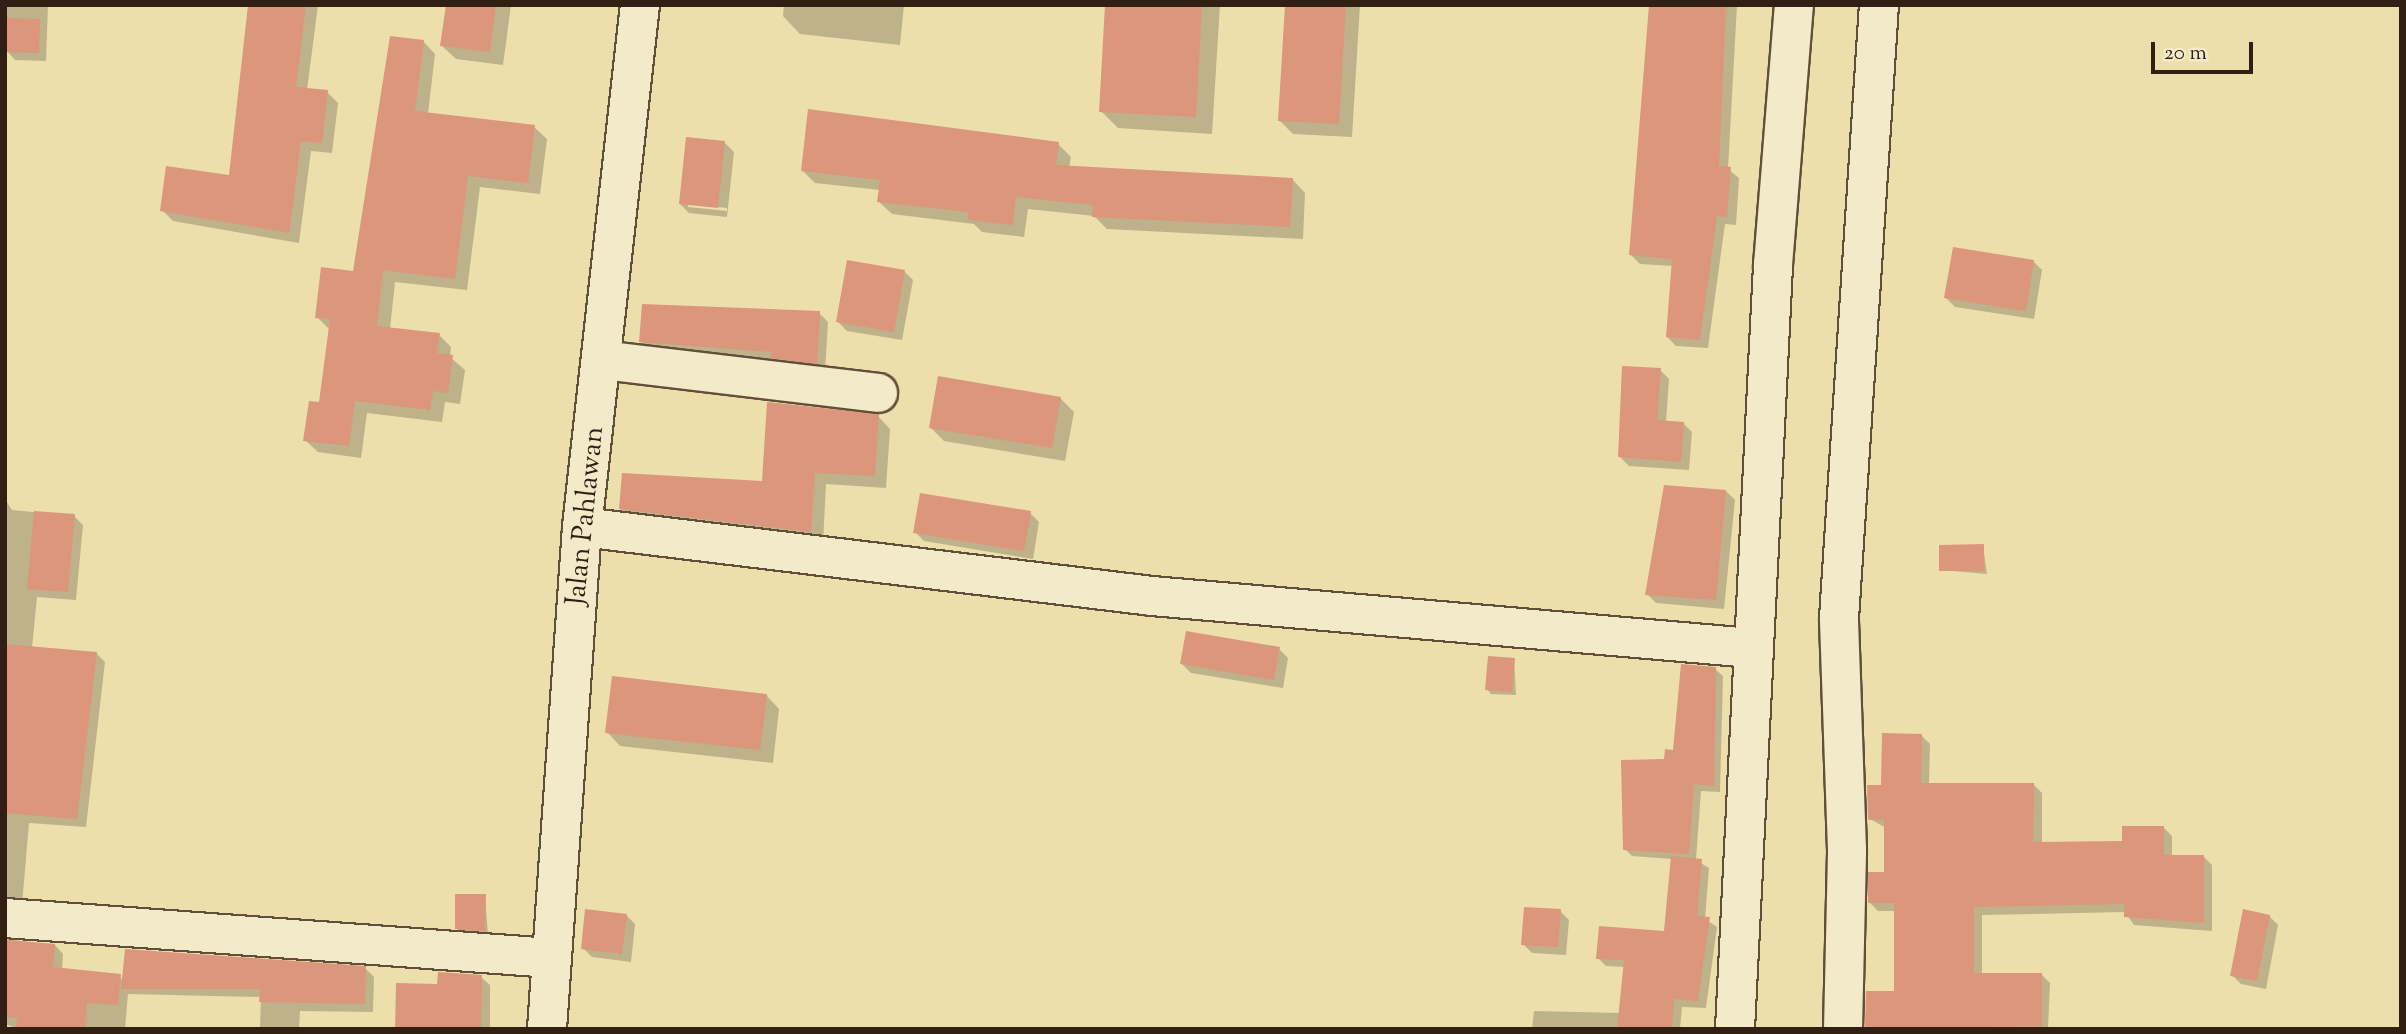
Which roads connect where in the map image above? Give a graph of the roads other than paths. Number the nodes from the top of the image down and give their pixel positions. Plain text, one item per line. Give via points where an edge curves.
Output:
1 (640, 5) edge
2 (1794, 5) edge
3 (1879, 5) edge
4 (602, 360) junction
5 (878, 393) dead end
6 (582, 527) junction
7 (1751, 648) junction
8 (5, 918) edge
9 (551, 958) junction
10 (547, 1029) edge
11 (1735, 1029) edge
12 (1843, 1029) edge

1 - 4 street, Jalan Pahlawan
2 - 7 street
3 - 12 street via 1839,618 1847,850
4 - 5 street
4 - 6 street, Jalan Pahlawan
6 - 7 street via 1152,596
6 - 9 street, Jalan Pahlawan
7 - 11 street
8 - 9 street
9 - 10 street, Jalan Pahlawan

